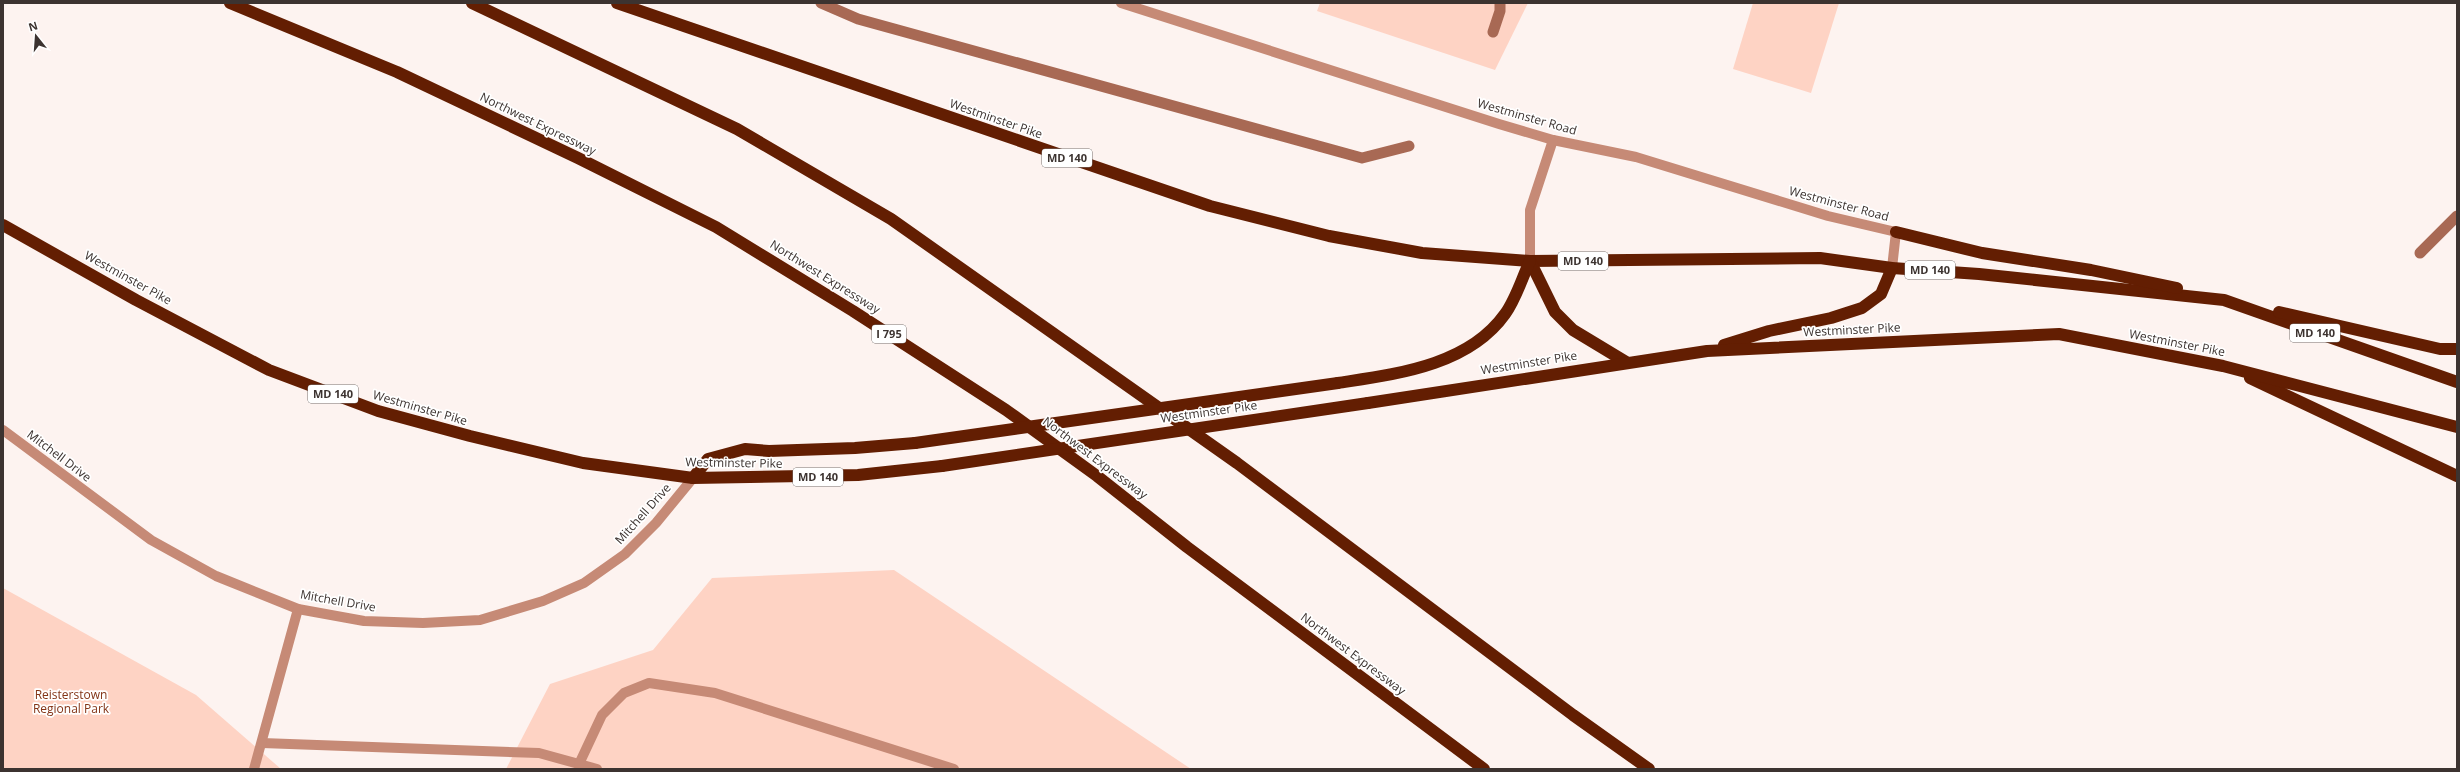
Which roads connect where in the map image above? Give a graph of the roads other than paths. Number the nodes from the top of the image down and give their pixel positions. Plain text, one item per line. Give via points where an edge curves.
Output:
1 (230, 3) edge
2 (472, 3) edge
3 (617, 3) edge
4 (1121, 3) edge
5 (1553, 140) junction
6 (3, 224) edge
7 (1896, 232) junction
8 (1530, 261) junction
9 (1892, 268) junction
10 (2224, 300) junction
11 (2457, 349) edge
12 (1707, 351) junction
13 (1626, 362) junction
14 (2224, 366) junction
15 (2457, 382) edge
16 (2457, 427) edge
17 (3, 430) edge
18 (2457, 476) edge
19 (693, 478) junction
20 (298, 609) junction
21 (262, 743) junction
22 (579, 764) junction
23 (254, 769) edge
24 (597, 769) edge
25 (954, 769) edge
26 (1484, 769) edge
27 (1649, 769) edge

1 - 26 highway, Northwest Expressway / I 795 via 397,72 578,158 716,227 834,298 1006,410
2 - 27 highway via 737,129 892,219 1237,463
3 - 8 highway, Westminster Pike / MD 140 via 1210,206 1329,236 1422,253
4 - 5 street, Westminster Road
5 - 7 street, Westminster Road via 1636,157 1828,216
5 - 8 street via 1530,210
6 - 19 highway, Westminster Pike / MD 140 via 136,300 270,370 378,411 583,463
7 - 9 street, Westminster Road
7 - 10 highway via 1982,253 2091,270
8 - 9 highway, Westminster Pike / MD 140 via 1820,258
8 - 13 highway via 1555,312 1573,330
8 - 19 highway, bridge via 1505,313 1483,338 1450,356 1400,373 915,443 855,448 768,451 745,449 708,459
9 - 10 highway, Westminster Pike / MD 140 via 1979,274
9 - 12 highway via 1881,294 1862,308 1831,318 1769,331
10 - 11 highway via 2440,350
10 - 15 highway, Westminster Pike / MD 140
12 - 13 highway, Westminster Pike / MD 140
12 - 14 highway, Westminster Pike / MD 140 via 2059,334
13 - 19 highway, Westminster Pike / MD 140, bridge via 942,466 858,475
14 - 16 highway, Westminster Pike / MD 140
14 - 18 highway
17 - 20 street, Mitchell Drive via 151,540 216,576
19 - 20 street, Mitchell Drive via 656,523 625,554 584,583 543,601 480,620 423,623 364,621
20 - 21 street
21 - 22 street via 539,753
21 - 23 street
22 - 24 street
22 - 25 street via 602,715 624,694 649,683 715,693

